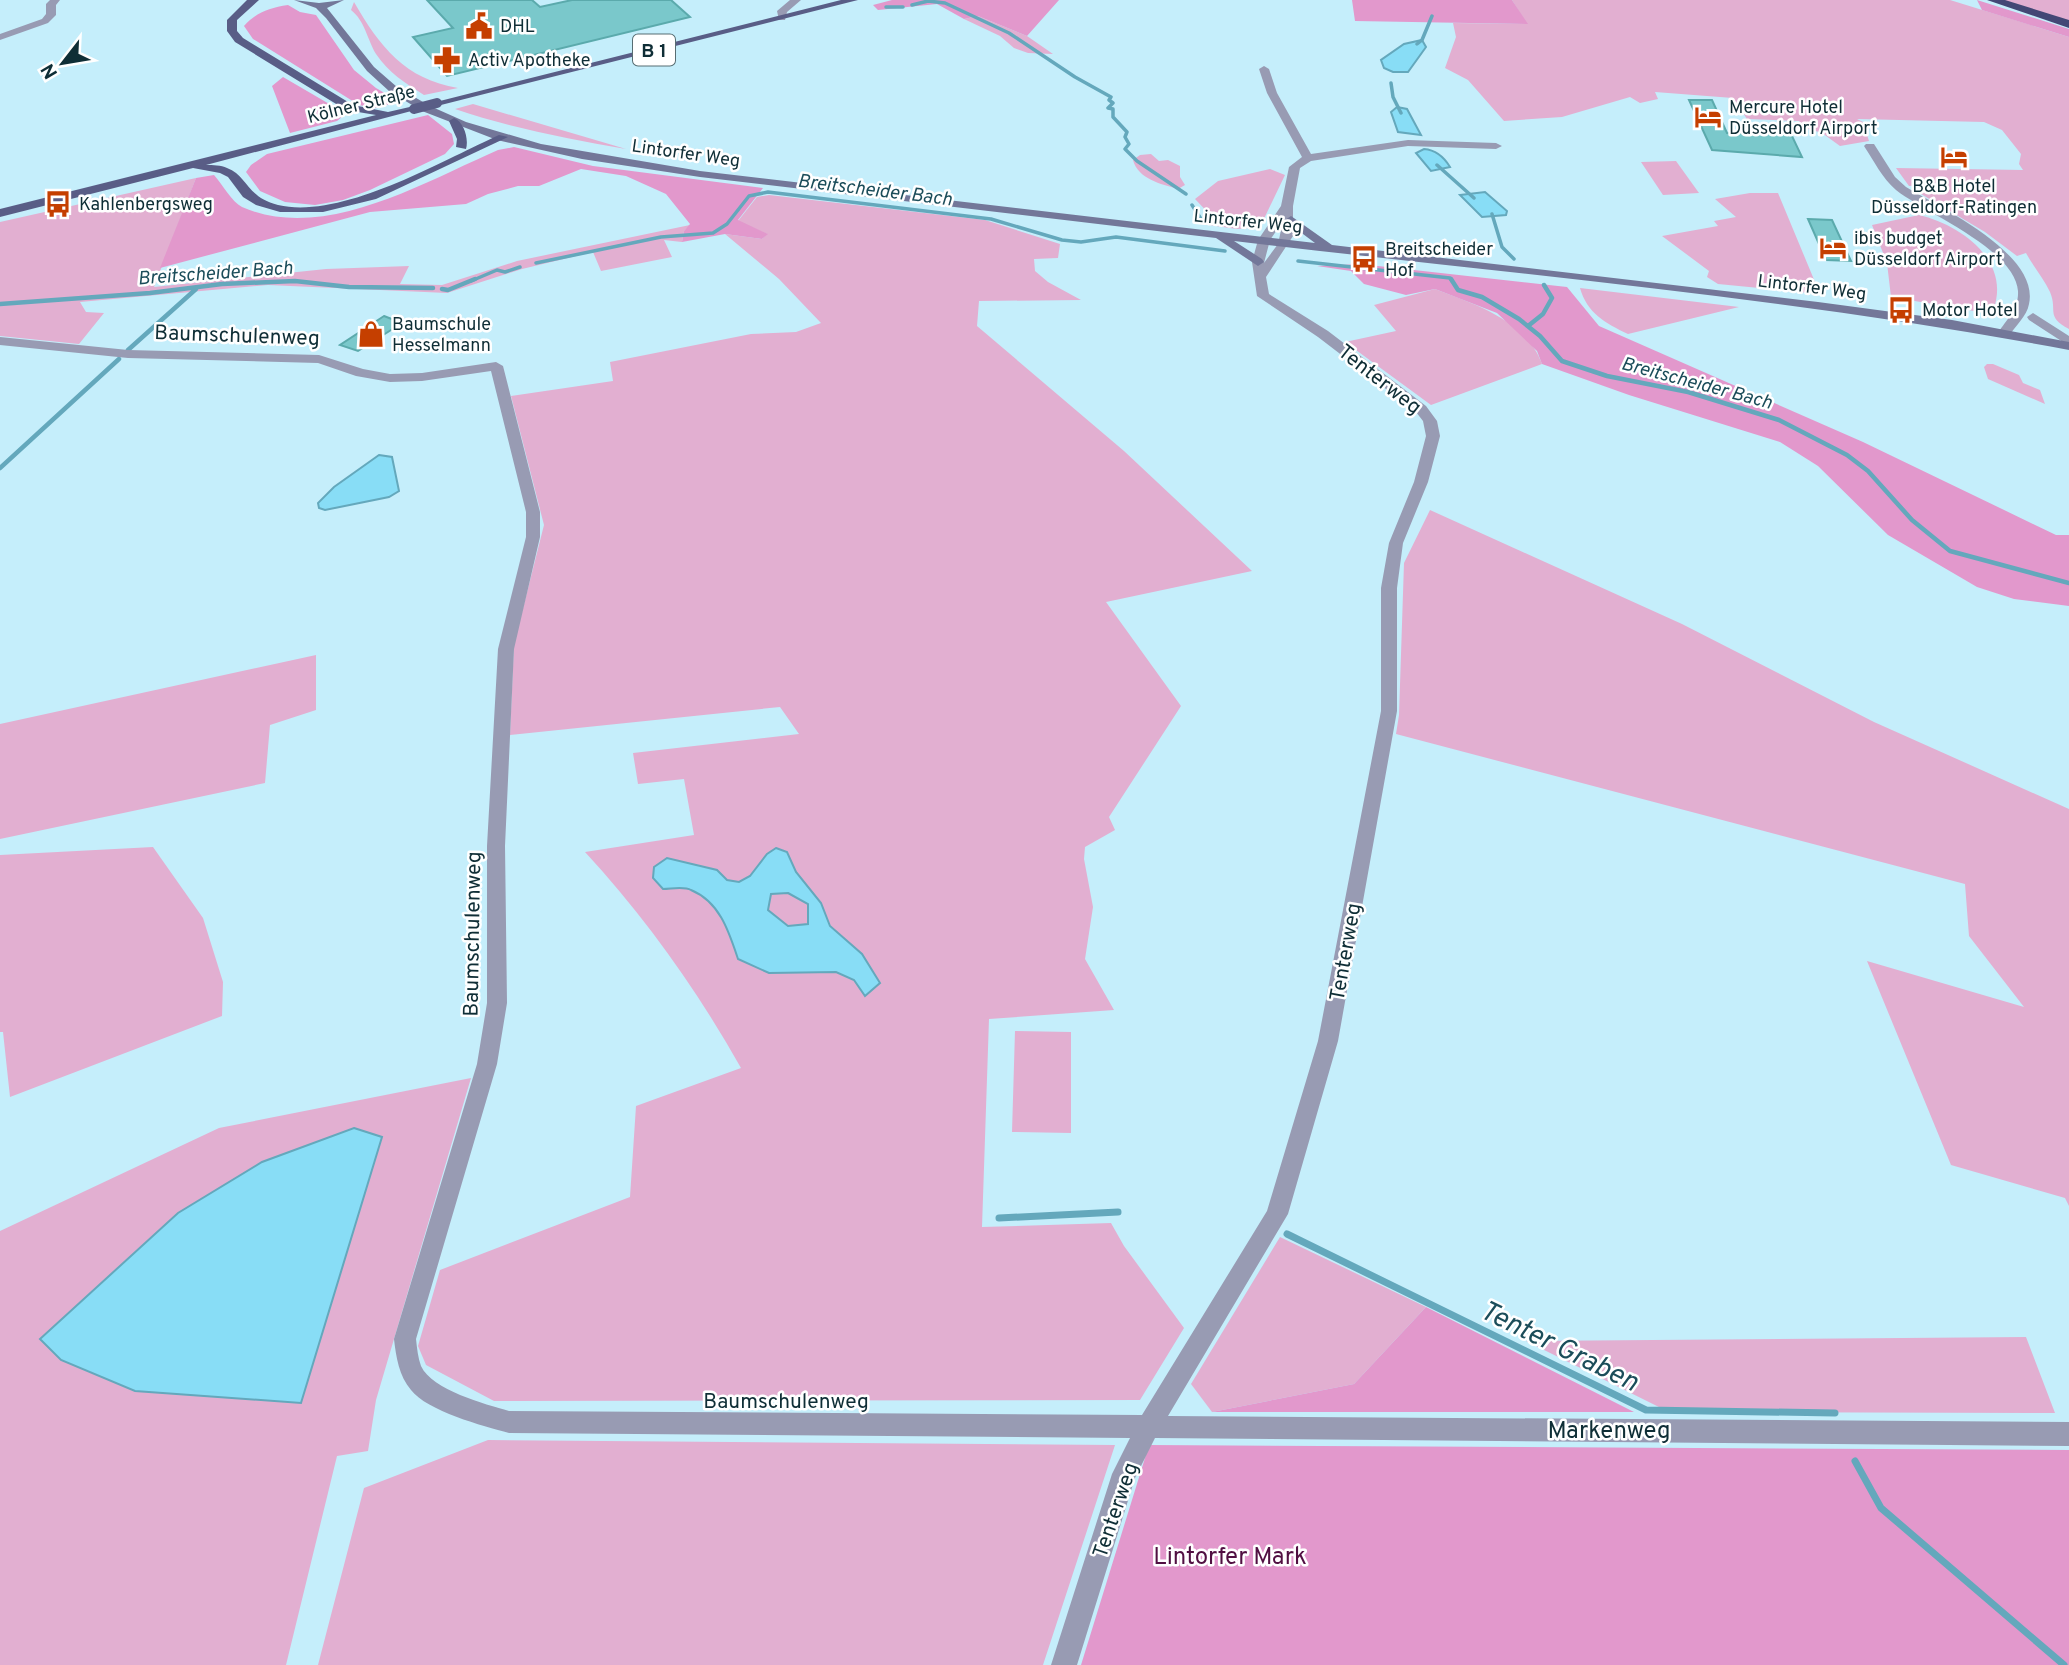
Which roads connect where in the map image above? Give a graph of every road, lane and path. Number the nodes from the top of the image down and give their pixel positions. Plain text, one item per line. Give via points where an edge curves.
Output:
1 (55, 0) edge
2 (254, 0) edge
3 (299, 0) edge
4 (796, 0) edge
5 (853, 0) edge
6 (1993, 0) edge
7 (337, 2) edge
8 (319, 6) junction
9 (782, 18) junction
10 (337, 20) junction
11 (2069, 24) edge
12 (0, 37) edge
13 (1264, 69) dead end
14 (350, 108) junction
15 (414, 109) junction
16 (454, 121) junction
17 (346, 126) junction
18 (490, 133) junction
19 (503, 137) junction
20 (1496, 146) dead end
21 (1870, 146) dead end
22 (462, 148) junction
23 (245, 152) junction
24 (1308, 158) junction
25 (438, 165) junction
26 (188, 167) junction
27 (232, 175) junction
28 (1287, 206) junction
29 (0, 213) edge
30 (1291, 220) junction
31 (1218, 235) junction
32 (1264, 240) junction
33 (1286, 243) junction
34 (1331, 247) junction
35 (1260, 269) junction
36 (2024, 305) junction
37 (2033, 317) junction
38 (2004, 333) junction
39 (2032, 338) junction
40 (0, 341) edge
41 (2069, 344) edge
42 (1149, 1426) junction
43 (2069, 1434) edge
44 (1064, 1665) edge

1 - 12 street via 45,21
2 - 14 main road via 232,20 232,31 239,40
3 - 8 main road
4 - 9 street via 782,11
5 - 9 main road, Kölner Straße / B 1
6 - 11 highway
7 - 8 main road
7 - 10 main road
8 - 10 main road
9 - 15 main road, Kölner Straße / B 1, bridge
10 - 16 main road via 374,75 411,101
13 - 24 street
14 - 15 main road via 378,113
14 - 17 main road
15 - 17 main road, Kölner Straße / B 1
16 - 18 main road
16 - 22 main road
17 - 23 main road, Kölner Straße / B 1
18 - 19 main road, Lintorfer Weg
18 - 22 main road
19 - 25 main road
19 - 31 main road, Lintorfer Weg via 701,174
20 - 24 street via 1408,143
21 - 36 street, Lintorfer Weg via 1891,179 2000,253 2023,283
22 - 25 main road
23 - 26 main road, Kölner Straße / B 1
23 - 27 main road
24 - 28 street via 1296,167
25 - 27 main road via 372,197 323,209 280,209 260,203 247,195
26 - 27 main road
26 - 29 main road, Kölner Straße / B 1
28 - 30 street
28 - 32 street
30 - 33 street
30 - 34 main road
31 - 32 main road, Lintorfer Weg
31 - 35 main road
32 - 33 main road, Lintorfer Weg
32 - 35 street
33 - 34 main road, Lintorfer Weg
33 - 35 street
34 - 38 main road, Lintorfer Weg
35 - 42 street, Tenterweg via 1267,300 1323,334 1421,409 1433,436 1421,482 1396,543 1390,588 1389,711 1328,1041 1277,1214
36 - 37 street, Lintorfer Weg
36 - 38 street
37 - 39 street
37 - 41 street, Lintorfer Weg
38 - 39 main road, Lintorfer Weg
39 - 41 main road, Lintorfer Weg
40 - 42 street, Baumschulenweg via 128,354 319,359 390,378 496,366 533,512 533,537 506,649 496,846 497,1003 487,1064 405,1339 408,1363 422,1387 509,1422
42 - 43 street, Markenweg
42 - 44 street, Tenterweg via 1124,1474

